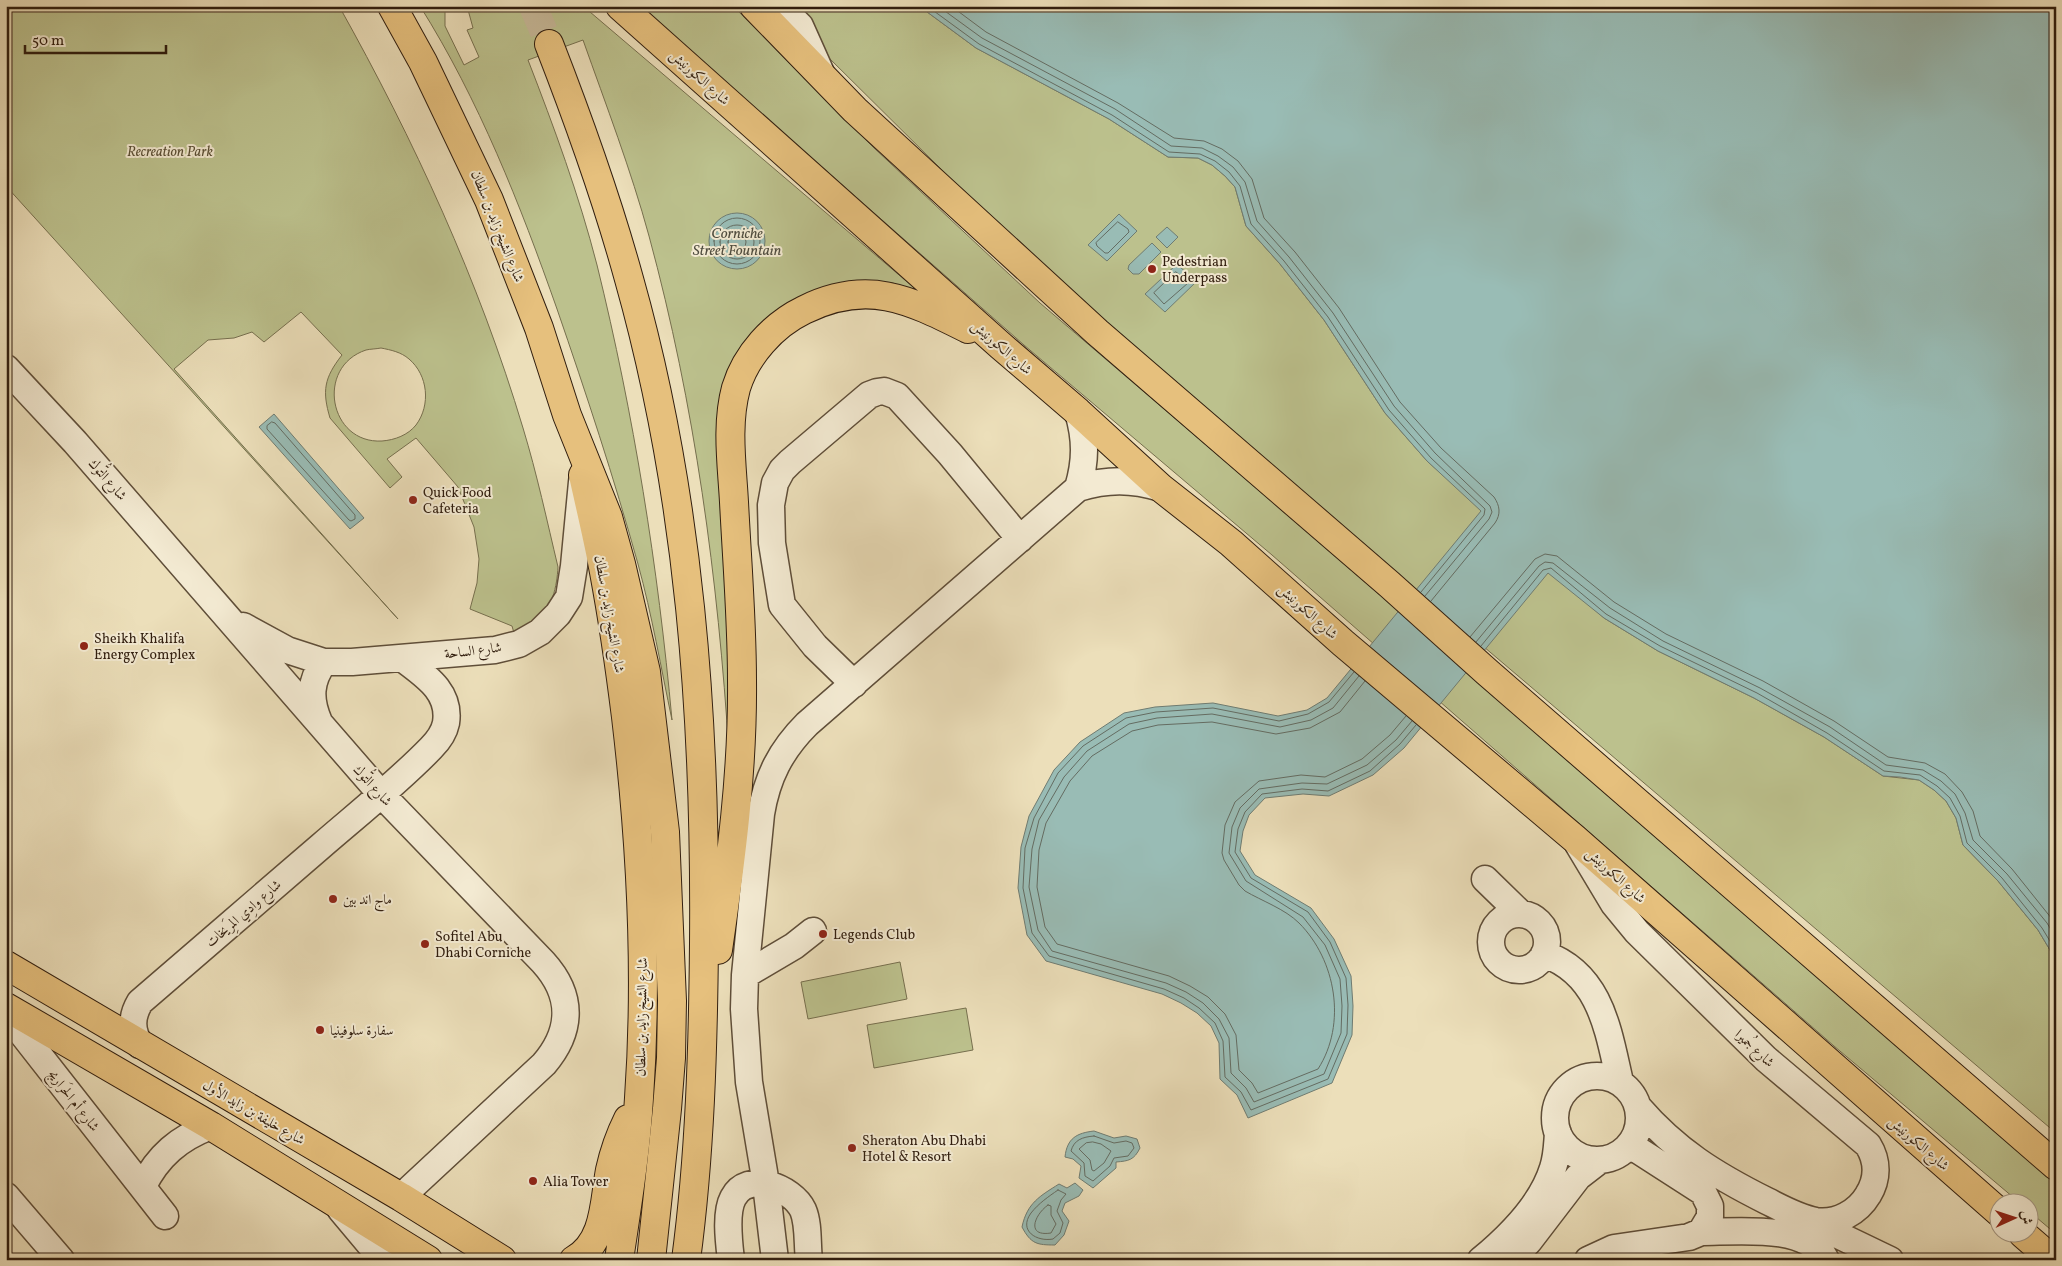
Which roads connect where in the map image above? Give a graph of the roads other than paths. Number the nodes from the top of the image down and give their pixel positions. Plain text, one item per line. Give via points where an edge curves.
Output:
1 (392, 6) edge
2 (620, 6) edge
3 (754, 6) edge
4 (780, 6) edge
5 (549, 44) tunnel mouth
6 (823, 79) junction
7 (1001, 346) junction
8 (6, 368) edge
9 (1078, 412) junction
10 (567, 416) junction
11 (583, 475) junction
12 (1078, 488) junction
13 (1161, 488) junction
14 (1020, 539) junction
15 (229, 619) junction
16 (402, 658) junction
17 (324, 662) junction
18 (854, 684) junction
19 (320, 726) junction
20 (381, 794) junction
21 (1575, 839) junction
22 (1485, 879) dead end
23 (1521, 914) junction
24 (814, 931) dead end
25 (1544, 954) junction
26 (6, 965) edge
27 (745, 974) junction
28 (6, 1007) edge
29 (6, 1013) edge
30 (140, 1045) junction
31 (703, 1056) junction
32 (1612, 1079) junction
33 (640, 1098) junction
34 (1638, 1107) junction
35 (211, 1126) junction
36 (1558, 1133) junction
37 (1630, 1145) junction
38 (1600, 1160) junction
39 (2056, 1166) edge
40 (766, 1184) junction
41 (143, 1186) junction
42 (6, 1196) edge
43 (400, 1198) junction
44 (336, 1203) junction
45 (1990, 1204) edge
46 (165, 1216) dead end
47 (1803, 1218) junction
48 (1701, 1232) junction
49 (2035, 1244) edge
50 (61, 1260) edge
51 (383, 1260) edge
52 (428, 1260) edge
53 (502, 1260) edge
54 (574, 1260) edge
55 (619, 1260) edge
56 (651, 1260) edge
57 (686, 1260) edge
58 (731, 1260) edge
59 (774, 1260) edge
60 (809, 1260) edge
61 (1481, 1260) edge
62 (1511, 1260) edge
63 (1588, 1260) edge
64 (1826, 1260) edge
65 (1890, 1260) edge
66 (2053, 1260) edge

1 - 10 main road, شارع الشيخ زايد بن سلطان via 423,62 489,200 539,328
2 - 7 main road, شارع الكورنيش
3 - 6 main road
4 - 6 street via 800,26
5 - 31 main road via 593,163 630,282 664,429 684,548 696,663 705,850
6 - 39 main road via 1097,332
7 - 9 main road, شارع الكورنيش
7 - 31 main road via 912,302 868,294 842,296 817,303 780,325 761,343 736,389 730,431 742,682 739,782
8 - 15 street, شارع التُّوك
9 - 12 street via 1085,442
9 - 13 main road, شارع الكورنيش
10 - 11 main road, شارع الشيخ زايد بن سلطان
10 - 56 main road via 608,517 621,564 646,672 665,832 671,946 670,1058
11 - 16 street, شارع الساحة via 569,596 552,620 540,632 519,644 495,650
11 - 33 main road, شارع الشيخ زايد بن سلطان via 619,662 638,835 643,988
12 - 13 street via 1126,481
12 - 14 street
13 - 21 main road, شارع الكورنيش via 1231,543
14 - 18 street
14 - 18 street via 950,454 890,392 869,395 790,462 775,484 770,505 772,543 782,605 815,646
15 - 17 street, شارع الساحة via 287,650
15 - 19 street, شارع التُّوك
16 - 17 street, شارع الساحة
16 - 20 street via 434,683 442,695 446,723 432,748
17 - 19 street via 315,674 312,701
18 - 27 street via 792,739 771,774 761,814
19 - 20 street, شارع التُّوك
20 - 30 street, شارع وادِي المِرَيخات via 140,1002 132,1024
20 - 43 street, شارع التُّوك via 554,974 561,989 566,1021 562,1037 544,1064
21 - 45 main road, شارع الكورنيش
21 - 47 street, شارع جُميرا via 1614,904 1637,932 1766,1059 1868,1145 1876,1168 1874,1183 1861,1205 1836,1220 1818,1222
22 - 23 street
23 - 25 street via 1534,918 1542,926 1547,943
23 - 25 street via 1507,916 1494,928 1491,940 1495,957 1504,965 1521,970 1532,967
24 - 27 street
25 - 32 street via 1561,960 1581,976 1595,995 1610,1040
26 - 30 main road, شارع خليفة بن زايد الأول
27 - 40 street via 746,1054
28 - 35 main road
29 - 41 street, شارع أم الحَرارِيج
30 - 43 main road, شارع خليفة بن زايد الأول
31 - 57 main road
32 - 34 street via 1630,1090
32 - 36 street via 1596,1075 1573,1083 1562,1094 1556,1109
33 - 54 main road via 617,1144 596,1237
33 - 55 main road, شارع الشيخ زايد بن سلطان
34 - 37 street via 1638,1131
34 - 47 street, شارع جُميرا via 1668,1139 1693,1158 1738,1186
35 - 41 street via 170,1148
35 - 44 main road
36 - 38 street via 1574,1153
36 - 61 street via 1554,1167 1538,1199 1499,1245
37 - 38 street via 1613,1157
37 - 48 street via 1703,1192 1711,1212
38 - 62 street via 1578,1178
40 - 58 street via 747,1186 732,1198
40 - 59 street
40 - 60 street via 788,1192 802,1210
41 - 46 street, شارع أم الحَرارِيج
42 - 50 street
43 - 53 main road, شارع خليفة بن زايد الأول
44 - 51 street
44 - 52 main road
47 - 65 street, شارع جُميرا
48 - 63 street via 1689,1237 1614,1248
48 - 64 street via 1748,1230 1795,1236 1814,1244
49 - 66 main road

